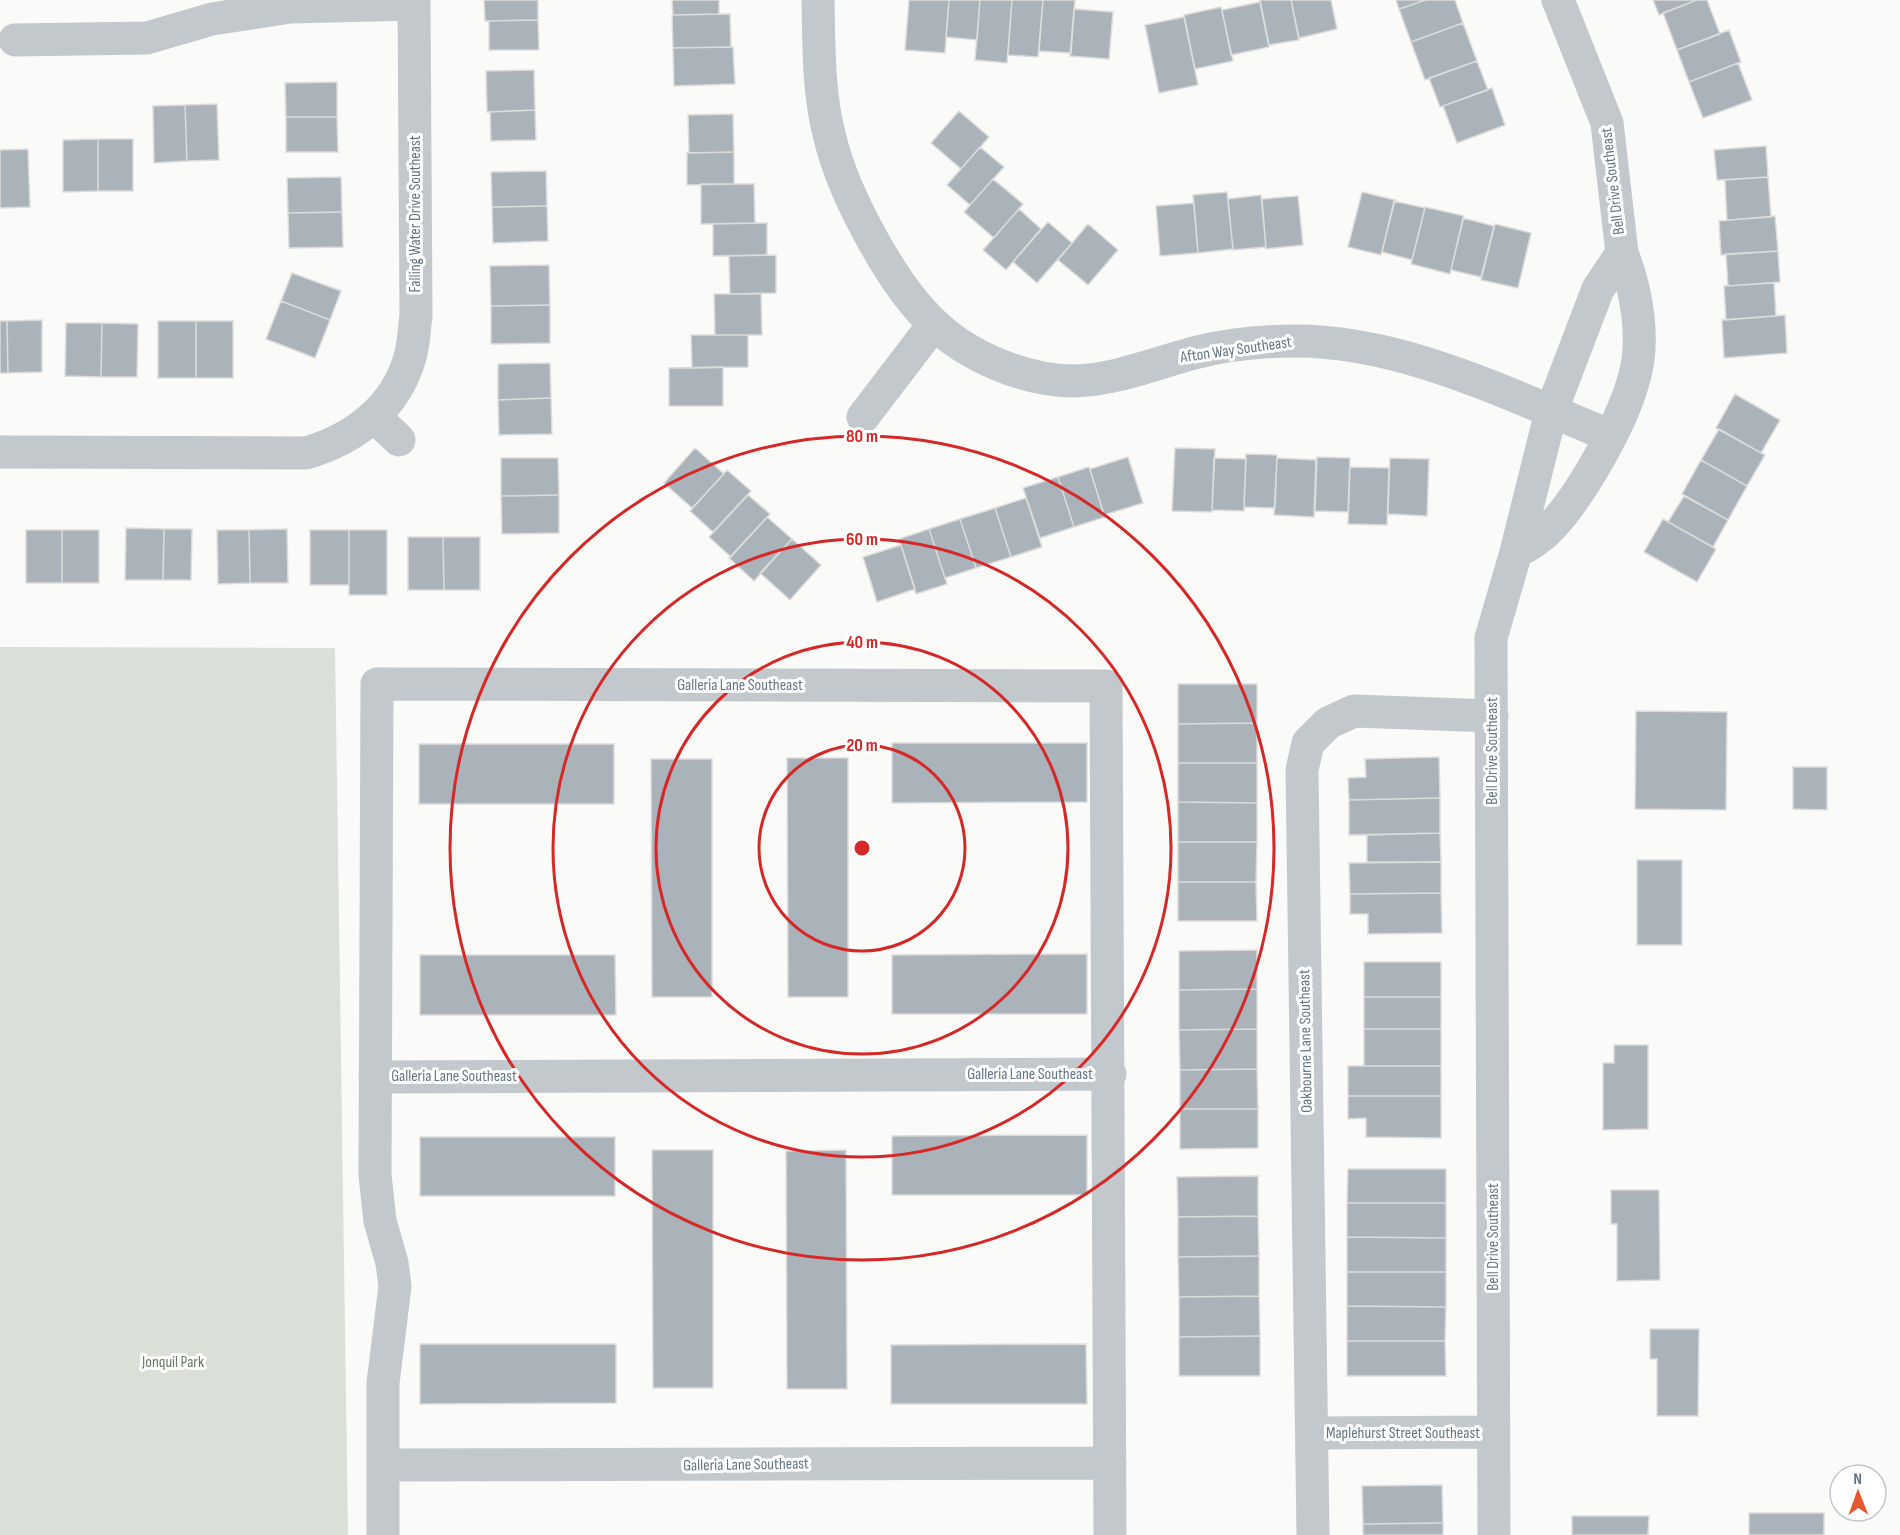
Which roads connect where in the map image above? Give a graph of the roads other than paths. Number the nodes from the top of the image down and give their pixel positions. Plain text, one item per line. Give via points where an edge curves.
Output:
1 (818, 0) edge
2 (1558, 0) edge
3 (414, 2) edge
4 (15, 40) dead end
5 (1622, 253) junction
6 (934, 324) junction
7 (1551, 412) junction
8 (375, 417) junction
9 (863, 417) dead end
10 (1611, 436) junction
11 (399, 440) dead end
12 (0, 452) edge
13 (1516, 552) junction
14 (1492, 716) junction
15 (1110, 1074) junction
16 (375, 1077) junction
17 (1494, 1432) junction
18 (1313, 1433) junction
19 (1110, 1463) junction
20 (383, 1466) junction
21 (383, 1535) edge
22 (1110, 1535) edge
23 (1313, 1535) edge
24 (1494, 1535) edge

1 - 6 street, Afton Way Southeast via 820,85 840,175 857,211 910,297
2 - 5 street, Bell Drive Southeast via 1607,123
3 - 4 street via 290,7 212,19 147,38
3 - 8 street, Falling Water Drive Southeast via 416,316 411,356 402,379
5 - 7 street, Bell Drive Southeast via 1594,299
5 - 10 street via 1638,301 1638,340 1634,381
6 - 7 street, Afton Way Southeast via 969,349 1003,366 1041,377 1075,381 1198,352 1295,341 1350,345 1399,356
6 - 9 street
7 - 10 street, Afton Way Southeast
7 - 13 street, Bell Drive Southeast
8 - 11 street
8 - 12 street, Falling Water Drive Southeast via 348,437 306,453
10 - 13 street via 1563,513 1538,540
13 - 14 street, Bell Drive Southeast via 1491,638
14 - 17 street, Bell Drive Southeast
14 - 18 street, Oakbourne Lane Southeast via 1354,711 1328,723 1308,743 1302,770
15 - 16 street, Galleria Lane Southeast
15 - 16 street, Galleria Lane Southeast via 1106,686 377,684
15 - 19 street, Galleria Lane Southeast
16 - 20 street, Galleria Lane Southeast via 377,1200 395,1286 383,1383
17 - 18 street, Maplehurst Street Southeast
17 - 24 street, Bell Drive Southeast
18 - 23 street, Oakbourne Lane Southeast
19 - 20 street, Galleria Lane Southeast
19 - 22 street, Galleria Lane Southeast
20 - 21 street, Galleria Lane Southeast

